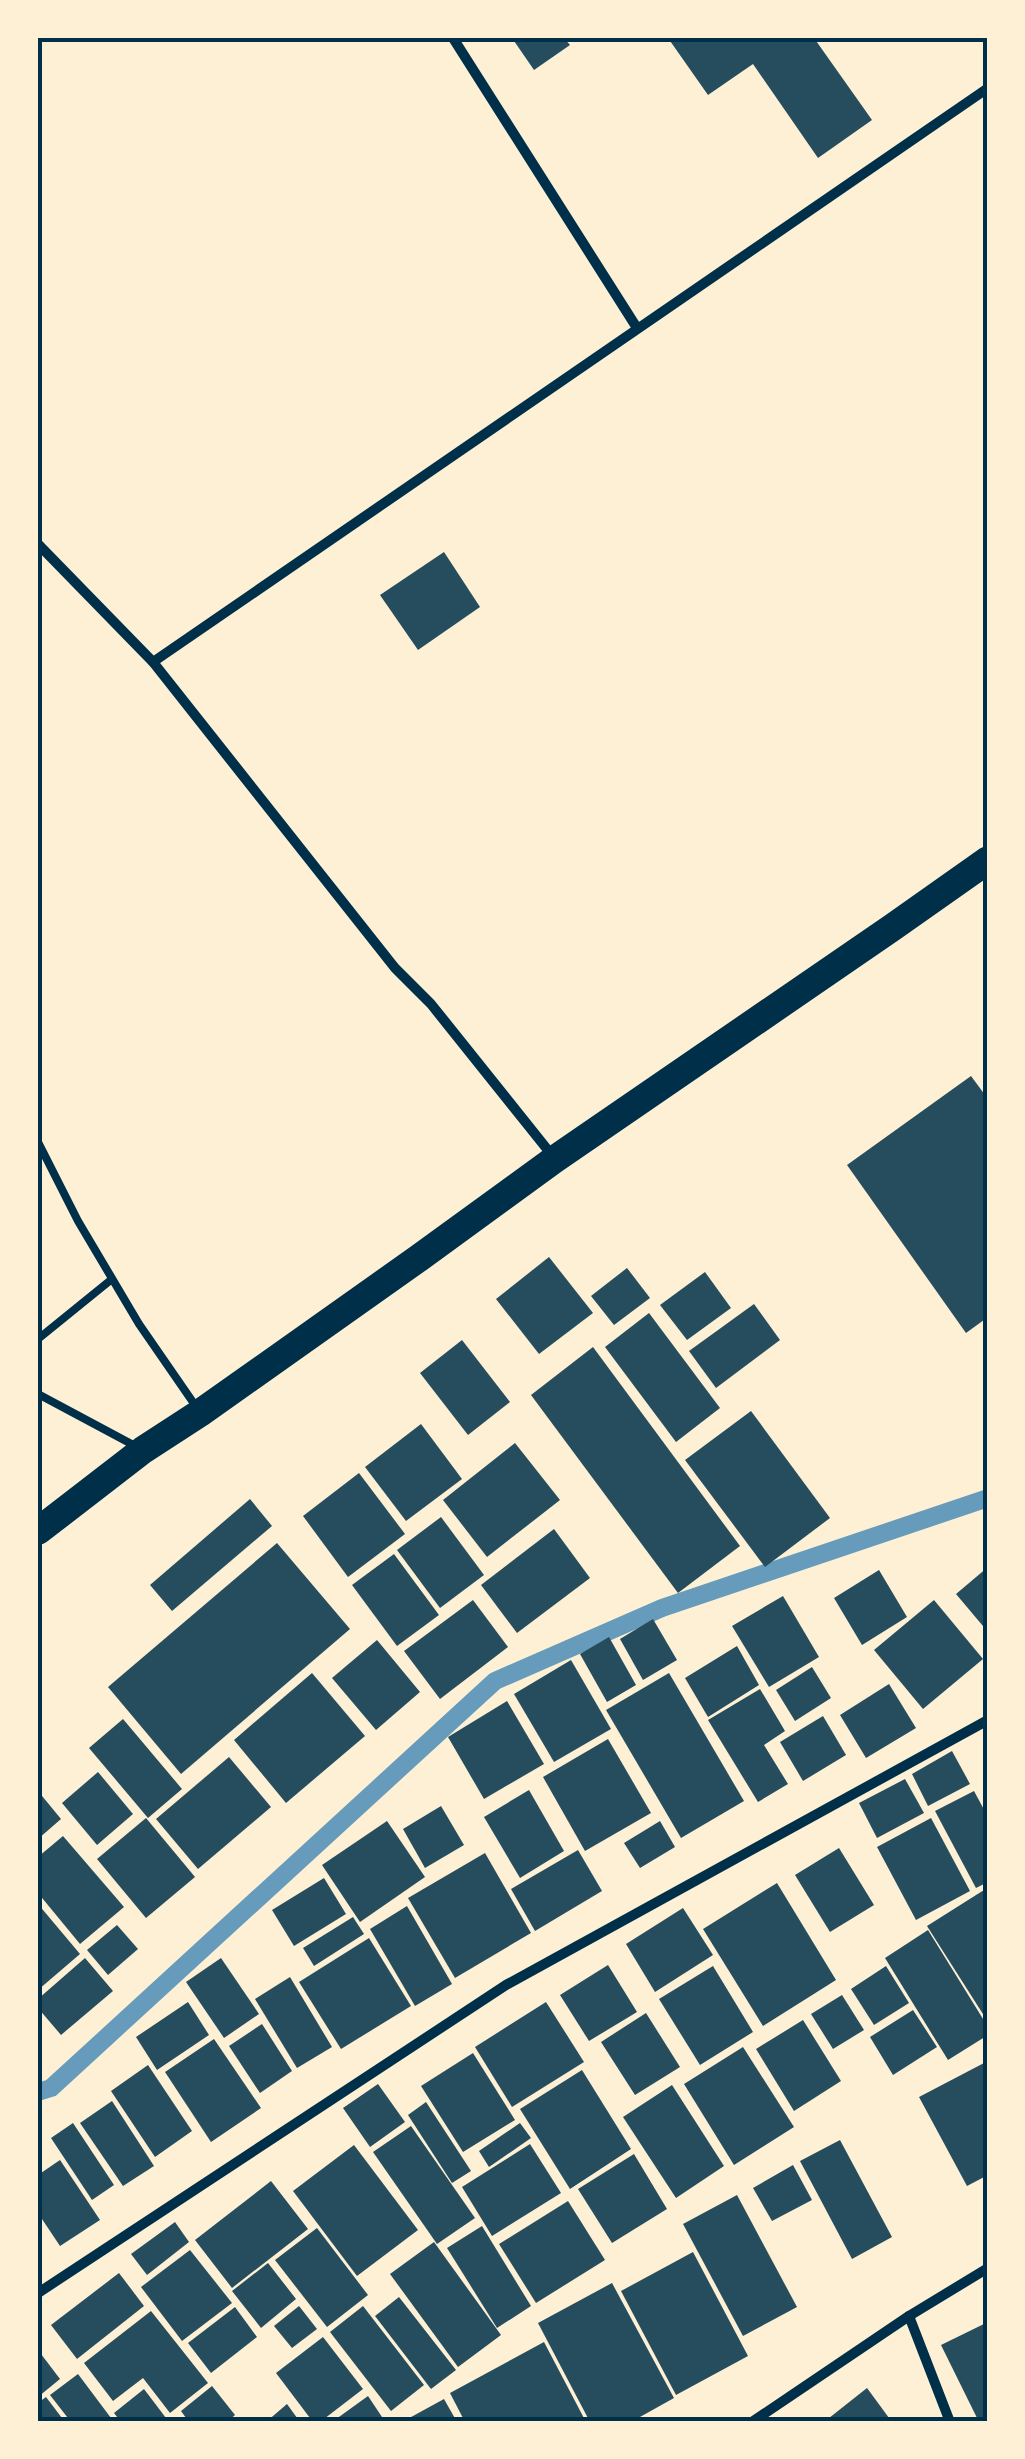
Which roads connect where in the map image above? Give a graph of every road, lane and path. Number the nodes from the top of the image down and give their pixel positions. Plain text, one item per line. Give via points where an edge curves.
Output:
1 (453, 38) edge
2 (988, 88) edge
3 (636, 328) junction
4 (38, 544) edge
5 (153, 662) junction
6 (988, 860) edge
7 (38, 1142) edge
8 (555, 1159) junction
9 (112, 1279) junction
10 (38, 1338) edge
11 (38, 1394) edge
12 (200, 1413) junction
13 (143, 1450) junction
14 (38, 1531) edge
15 (988, 1720) edge
16 (988, 2268) edge
17 (38, 2294) edge
18 (910, 2316) junction
19 (752, 2422) edge
20 (950, 2422) edge

1 - 3 street
2 - 3 street
3 - 5 street
4 - 5 street
5 - 8 street
6 - 8 highway
7 - 9 lane
8 - 12 highway
9 - 10 lane
9 - 12 lane
11 - 13 lane
12 - 13 highway
13 - 14 highway
15 - 17 street via 506,1985
16 - 18 street
18 - 19 street
18 - 20 street

